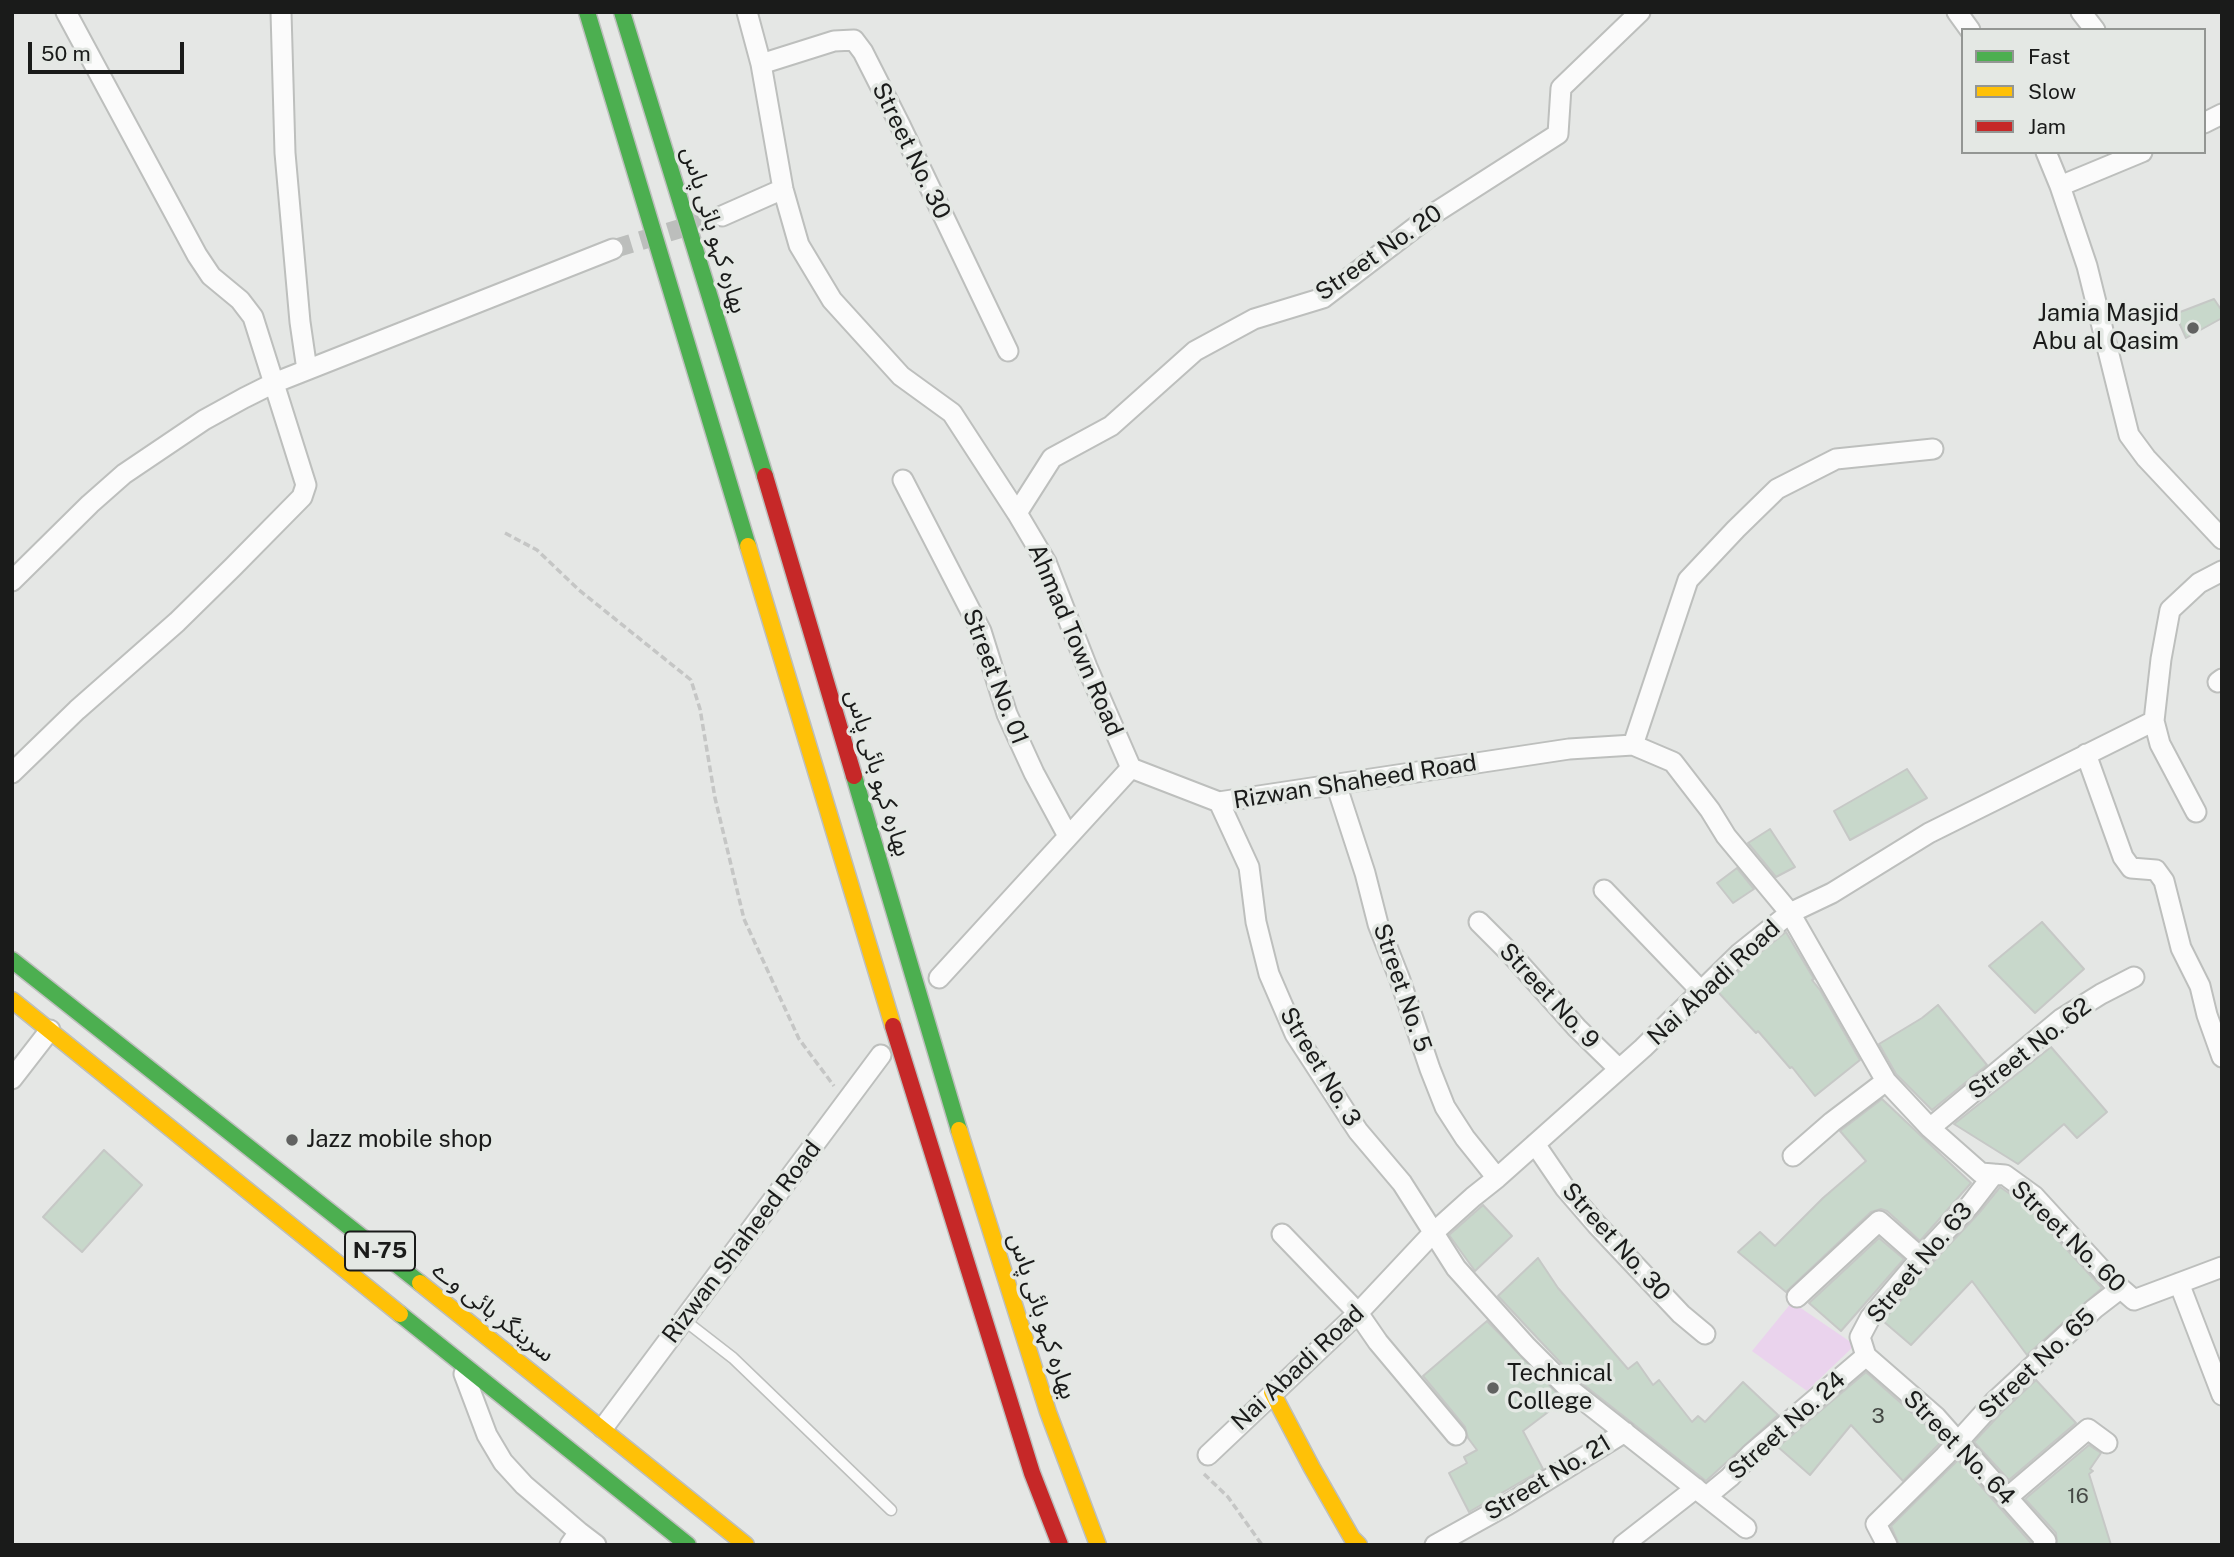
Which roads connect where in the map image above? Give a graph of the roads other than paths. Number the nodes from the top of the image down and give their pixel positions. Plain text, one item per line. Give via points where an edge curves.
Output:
1 (66, 12) edge
2 (281, 12) edge
3 (587, 12) edge
4 (622, 12) edge
5 (747, 12) edge
6 (1640, 12) edge
7 (1957, 12) edge
8 (2081, 12) edge
9 (1969, 28) edge
10 (2093, 28) edge
11 (761, 64) junction
12 (2222, 114) edge
13 (2206, 121) edge
14 (2047, 154) edge
15 (2137, 154) edge
16 (2060, 186) junction
17 (783, 189) junction
18 (722, 216) tunnel mouth
19 (613, 249) tunnel mouth
20 (1008, 351) dead end
21 (307, 370) junction
22 (274, 383) junction
23 (1933, 449) dead end
24 (903, 480) dead end
25 (1017, 513) junction
26 (2222, 538) edge
27 (2222, 570) edge
28 (12, 581) edge
29 (2154, 721) junction
30 (1633, 745) junction
31 (2086, 754) junction
32 (1131, 768) junction
33 (12, 773) edge
34 (1336, 784) junction
35 (1219, 802) junction
36 (2196, 812) dead end
37 (1068, 836) junction
38 (1604, 890) dead end
39 (1790, 913) junction
40 (1479, 922) dead end
41 (12, 960) edge
42 (2134, 977) dead end
43 (939, 978) dead end
44 (1701, 991) junction
45 (12, 1000) edge
46 (50, 1030) junction
47 (881, 1055) dead end
48 (2222, 1058) edge
49 (1619, 1069) junction
50 (12, 1079) edge
51 (1886, 1081) junction
52 (1930, 1128) junction
53 (1535, 1144) junction
54 (1793, 1157) dead end
55 (1994, 1174) junction
56 (1497, 1178) junction
57 (1282, 1234) dead end
58 (1433, 1234) junction
59 (1921, 1258) junction
60 (2222, 1267) edge
61 (2179, 1283) junction
62 (2120, 1289) junction
63 (1797, 1297) dead end
64 (1357, 1313) junction
65 (684, 1320) junction
66 (1705, 1334) dead end
67 (1866, 1356) junction
68 (461, 1364) junction
69 (1272, 1392) junction
70 (2222, 1395) edge
71 (603, 1428) junction
72 (1625, 1432) junction
73 (1455, 1435) dead end
74 (1956, 1441) junction
75 (2107, 1443) dead end
76 (1208, 1455) road end
77 (626, 1472) junction
78 (1702, 1492) junction
79 (2008, 1497) junction
80 (891, 1510) dead end
81 (1746, 1528) dead end
82 (574, 1539) edge
83 (596, 1545) edge
84 (688, 1545) edge
85 (746, 1545) edge
86 (1060, 1545) edge
87 (1098, 1545) edge
88 (1359, 1545) edge
89 (1435, 1545) edge
90 (1623, 1545) edge
91 (1887, 1545) edge
92 (2043, 1545) edge

1 - 22 street via 197,256 211,276 248,308
2 - 21 street via 286,177
3 - 86 main road via 965,1264
4 - 87 main road, بھارہ کہو بائی پاس via 738,385 964,1148 1048,1412
5 - 11 street, Ahmad Town Road
6 - 25 street, Street No. 20 via 1561,88 1558,134 1430,216 1323,298 1254,319 1195,351 1111,426 1052,458
7 - 9 street
8 - 10 street
11 - 17 street, Ahmad Town Road
11 - 20 street, Street No. 30 via 834,41 854,40
12 - 13 street
14 - 16 street
15 - 16 street
16 - 26 street via 2087,266 2129,435
17 - 18 street
17 - 25 street, Ahmad Town Road via 799,245 832,300 901,376 952,413
19 - 21 street
21 - 22 street
22 - 28 street via 204,420 124,474
22 - 33 street via 304,473 302,496 177,622
23 - 30 street via 1836,460 1777,489 1736,529 1688,580
24 - 37 street, Street No. 01 via 981,631 1007,714
25 - 32 street, Ahmad Town Road via 1046,562
27 - 29 street via 2199,583 2171,610
29 - 31 street, Nai Abadi Road
29 - 36 street via 2160,744
30 - 34 street, Rizwan Shaheed Road via 1569,749
30 - 39 street, Rizwan Shaheed Road via 1673,762
31 - 39 street, Nai Abadi Road via 1929,833 1832,894
31 - 48 street via 2123,857 2131,868 2156,870 2164,881 2181,948 2200,986
32 - 35 street, Rizwan Shaheed Road
32 - 37 street
34 - 35 street, Rizwan Shaheed Road
34 - 56 street, Street No. 5 via 1378,924 1445,1107
35 - 58 street, Street No. 3 via 1249,867 1269,974 1295,1034
37 - 43 street
38 - 44 street
39 - 44 street, Nai Abadi Road
39 - 51 street, Street No. 60
40 - 49 street, Street No. 9
41 - 71 main road, سرینگر ہائی وے / N-75
42 - 52 street, Street No. 62 via 2062,1019
44 - 49 street, Nai Abadi Road
45 - 46 main road, سرینگر ہائی وے / N-75
46 - 50 street
46 - 68 main road, سرینگر ہائی وے / N-75
47 - 65 street, Rizwan Shaheed Road
49 - 53 street, Nai Abadi Road
51 - 52 street, Street No. 60
51 - 54 street
52 - 55 street, Street No. 60 via 1981,1173
53 - 56 street, Nai Abadi Road
53 - 66 street, Street No. 30 via 1597,1225
55 - 59 street, Street No. 63
55 - 62 street, Street No. 60 via 2004,1175 2034,1196
56 - 58 street, Nai Abadi Road
57 - 64 street
58 - 64 street, Nai Abadi Road
58 - 72 street via 1456,1268 1527,1348 1567,1387
59 - 63 street via 1880,1221
59 - 67 street, Street No. 63 via 1870,1318 1860,1337
60 - 61 street, Street No. 60
61 - 62 street, Street No. 60 via 2134,1300
61 - 70 street
62 - 74 street, Street No. 65 via 2094,1308
64 - 69 street, Nai Abadi Road
64 - 73 street
65 - 71 street, Rizwan Shaheed Road
65 - 80 lane via 733,1358
67 - 74 street, Street No. 64 via 1936,1417
67 - 78 street, Street No. 24 via 1730,1477
68 - 77 main road, سرینگر ہائی وے / N-75
68 - 82 street via 487,1435 503,1462
69 - 76 street, Nai Abadi Road
69 - 88 main road
71 - 77 main road, سرینگر ہائی وے / N-75
72 - 78 street
72 - 89 street, Street No. 21
74 - 79 street, Street No. 64
74 - 91 street, Street No. 65 via 1876,1524
75 - 79 street via 2088,1429
77 - 84 main road, سرینگر ہائی وے / N-75
77 - 85 main road, سرینگر ہائی وے / N-75
78 - 81 street
78 - 90 street, Street No. 24
79 - 92 street, Street No. 64 via 2046,1541
82 - 83 street

